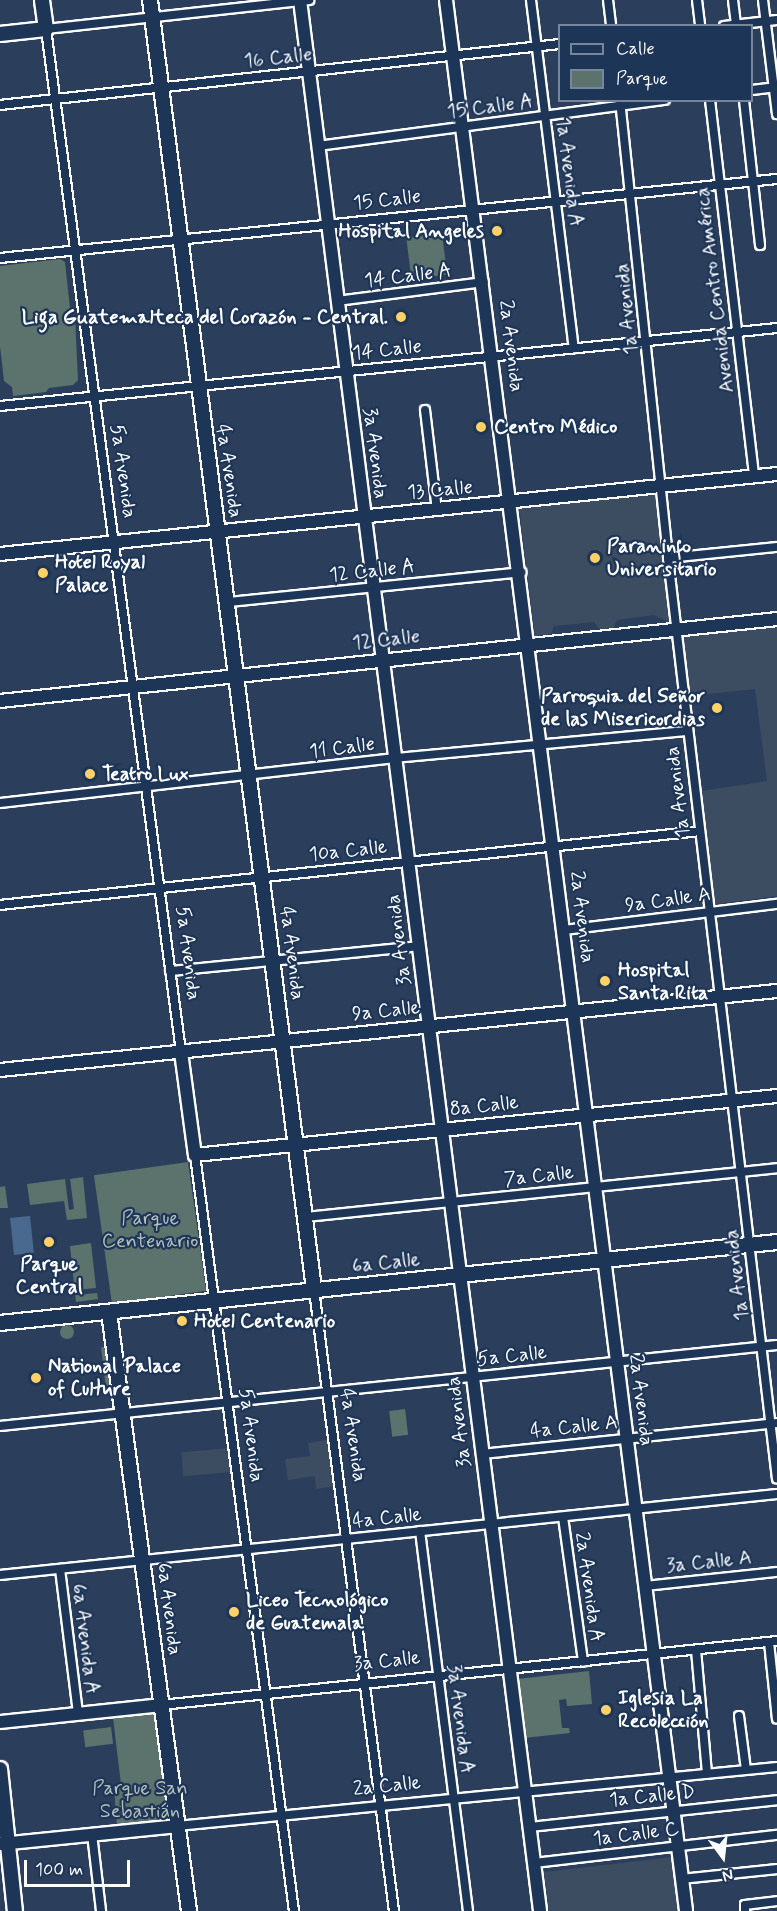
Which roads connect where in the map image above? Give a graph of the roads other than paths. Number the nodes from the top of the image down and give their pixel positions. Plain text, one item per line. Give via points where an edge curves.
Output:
1 (42, 0) edge
2 (150, 0) edge
3 (303, 0) edge
4 (446, 0) edge
5 (531, 0) edge
6 (608, 0) edge
7 (697, 0) edge
8 (733, 0) edge
9 (763, 0) edge
10 (153, 17) junction
11 (777, 20) edge
12 (766, 21) junction
13 (611, 24) edge
14 (700, 24) edge
15 (736, 24) edge
16 (744, 24) edge
17 (46, 28) junction
18 (0, 34) edge
19 (558, 44) edge
20 (537, 46) junction
21 (453, 55) junction
22 (309, 71) junction
23 (162, 87) junction
24 (775, 87) edge
25 (753, 90) edge
26 (54, 99) junction
27 (642, 102) edge
28 (710, 102) edge
29 (744, 102) edge
30 (620, 104) edge
31 (0, 105) edge
32 (777, 114) edge
33 (546, 116) junction
34 (463, 127) junction
35 (318, 146) junction
36 (777, 179) edge
37 (754, 181) junction
38 (719, 184) junction
39 (631, 192) junction
40 (556, 200) junction
41 (473, 208) junction
42 (327, 223) junction
43 (179, 239) junction
44 (760, 245) dead end
45 (74, 250) junction
46 (0, 258) edge
47 (484, 282) junction
48 (337, 302) junction
49 (777, 328) edge
50 (737, 332) junction
51 (647, 341) junction
52 (574, 348) junction
53 (493, 356) junction
54 (345, 371) junction
55 (197, 386) junction
56 (93, 396) junction
57 (0, 406) edge
58 (426, 410) dead end
59 (777, 474) edge
60 (754, 476) junction
61 (660, 486) junction
62 (512, 502) junction
63 (437, 510) junction
64 (364, 517) junction
65 (217, 530) junction
66 (113, 543) junction
67 (777, 547) edge
68 (0, 554) edge
69 (668, 558) junction
70 (521, 572) junction
71 (373, 587) junction
72 (228, 602) junction
73 (777, 619) edge
74 (676, 629) junction
75 (529, 645) junction
76 (381, 661) junction
77 (237, 676) junction
78 (133, 687) junction
79 (0, 701) edge
80 (687, 731) junction
81 (541, 746) junction
82 (395, 759) junction
83 (250, 776) junction
84 (146, 787) junction
85 (0, 803) edge
86 (700, 831) junction
87 (554, 846) junction
88 (409, 861) junction
89 (262, 876) junction
90 (160, 888) junction
91 (777, 904) edge
92 (0, 905) edge
93 (710, 912) junction
94 (564, 930) junction
95 (419, 946) junction
96 (273, 961) junction
97 (170, 971) junction
98 (777, 991) edge
99 (720, 997) junction
100 (574, 1013) junction
101 (429, 1026) junction
102 (283, 1043) junction
103 (181, 1052) junction
104 (0, 1070) edge
105 (777, 1096) edge
106 (732, 1100) junction
107 (586, 1115) junction
108 (442, 1130) junction
109 (295, 1145) junction
110 (195, 1155) junction
111 (777, 1168) edge
112 (741, 1172) junction
113 (595, 1186) junction
114 (450, 1202) junction
115 (305, 1217) junction
116 (777, 1242) edge
117 (750, 1245) junction
118 (604, 1261) junction
119 (460, 1275) junction
120 (314, 1290) junction
121 (215, 1300) junction
122 (109, 1312) junction
123 (0, 1323) edge
124 (777, 1345) edge
125 (761, 1347) junction
126 (617, 1362) junction
127 (473, 1377) junction
128 (327, 1392) junction
129 (227, 1402) junction
130 (123, 1413) junction
131 (774, 1423) edge
132 (0, 1426) edge
133 (626, 1438) junction
134 (482, 1454) junction
135 (777, 1479) edge
136 (777, 1494) edge
137 (635, 1509) junction
138 (563, 1517) junction
139 (492, 1524) junction
140 (420, 1531) junction
141 (348, 1539) junction
142 (247, 1549) junction
143 (142, 1559) junction
144 (60, 1569) junction
145 (777, 1572) edge
146 (0, 1575) edge
147 (645, 1586) junction
148 (773, 1642) edge
149 (696, 1650) junction
150 (653, 1655) junction
151 (583, 1662) junction
152 (510, 1669) junction
153 (437, 1676) junction
154 (367, 1683) junction
155 (267, 1693) junction
156 (161, 1705) junction
157 (78, 1713) junction
158 (738, 1716) dead end
159 (777, 1719) edge
160 (0, 1722) edge
161 (777, 1767) edge
162 (0, 1769) edge
163 (746, 1770) junction
164 (707, 1774) junction
165 (668, 1778) junction
166 (525, 1791) junction
167 (453, 1799) junction
168 (777, 1800) edge
169 (380, 1806) junction
170 (673, 1810) junction
171 (282, 1815) junction
172 (177, 1826) junction
173 (530, 1827) junction
174 (92, 1834) junction
175 (777, 1835) edge
176 (4, 1843) edge
177 (677, 1845) junction
178 (534, 1863) junction
179 (777, 1869) edge
180 (681, 1879) junction
181 (777, 1901) edge
182 (745, 1908) edge
183 (15, 1911) edge
184 (101, 1911) edge
185 (189, 1911) edge
186 (294, 1911) edge
187 (394, 1911) edge
188 (468, 1911) edge
189 (540, 1911) edge
190 (686, 1911) edge

1 - 17 main road, 5a Avenida
2 - 10 main road, 4a Avenida
3 - 10 street
3 - 22 street, 3a Avenida
4 - 21 street, 2a Avenida
5 - 20 street, 1a Avenida A
6 - 13 street
7 - 14 street
8 - 15 street
9 - 12 street
10 - 17 street
10 - 23 main road, 4a Avenida
11 - 12 street
12 - 16 street
12 - 24 street
17 - 18 main road
17 - 26 street, 5a Avenida
19 - 20 street, 16 Calle
20 - 21 street, 16 Calle
20 - 33 street, 1a Avenida A
21 - 22 street, 16 Calle
21 - 34 street, 2a Avenida
22 - 23 street, 16 Calle
22 - 35 street, 3a Avenida
23 - 26 street, 16 Calle
23 - 43 main road, 4a Avenida
24 - 25 street
24 - 32 street
26 - 31 street, 16 Calle
26 - 45 street, 5a Avenida
27 - 30 street, 15 Calle A
28 - 38 street, Avenida Centro América
29 - 37 street
30 - 33 street, 15 Calle A
30 - 39 street, 1a Avenida
33 - 34 street, 15 Calle A
33 - 40 street, 1a Avenida A
34 - 35 street, 15 Calle A
34 - 41 street, 2a Avenida
35 - 42 street, 3a Avenida
36 - 37 street, 15 Calle
37 - 38 street, 15 Calle
37 - 44 street
38 - 39 street, 15 Calle
38 - 50 street, Avenida Centro América
39 - 40 street, 15 Calle
39 - 51 street, 1a Avenida
40 - 41 street, 15 Calle
40 - 52 street, 1a Avenida A
41 - 42 street, 15 Calle
41 - 47 street, 2a Avenida
42 - 43 street, 15 Calle
42 - 48 street, 3a Avenida
43 - 45 street, 15 Calle
43 - 55 main road, 4a Avenida
45 - 46 street, 15 Calle
45 - 56 street, 5a Avenida
47 - 48 street, 14 Calle A
47 - 53 street, 2a Avenida
48 - 54 street, 3a Avenida
49 - 50 street, 14 Calle
50 - 51 street, 14 Calle
50 - 60 street, Avenida Centro América
51 - 52 street, 14 Calle
51 - 61 street, 1a Avenida
52 - 53 street, 14 Calle
53 - 54 street, 14 Calle
53 - 62 street, 2a Avenida
54 - 55 street, 14 Calle
54 - 64 street, 3a Avenida
55 - 56 street, 14 Calle
55 - 65 main road, 4a Avenida
56 - 57 street, 14 Calle
56 - 66 street, 5a Avenida
58 - 63 street
59 - 60 street, 13 Calle
60 - 61 street, 13 Calle
61 - 62 street, 13 Calle
61 - 69 street, 1a Avenida
62 - 63 street, 13 Calle
62 - 70 street, 2a Avenida
63 - 64 street, 13 Calle
64 - 65 street, 13 Calle
64 - 71 street, 3a Avenida
65 - 66 street, 13 Calle
65 - 72 main road, 4a Avenida
66 - 68 street, 13 Calle
66 - 78 street, 5a Avenida
67 - 69 street
69 - 74 street, 1a Avenida
70 - 71 street, 12 Calle A
70 - 75 street, 2a Avenida
71 - 72 street, 12 Calle A
71 - 76 street, 3a Avenida
72 - 77 main road, 4a Avenida
73 - 74 street, 12 Calle
74 - 75 street, 12 Calle
74 - 80 street, 1a Avenida
75 - 76 street, 12 Calle
75 - 81 street, 2a Avenida
76 - 77 street, 12 Calle
76 - 82 street, 3a Avenida
77 - 78 street, 12 Calle
77 - 83 main road, 4a Avenida
78 - 79 street, 12 Calle
78 - 84 street, 5a Avenida
80 - 81 street, 11 Calle
80 - 86 street, 1a Avenida
81 - 82 street, 11 Calle
81 - 87 street, 2a Avenida
82 - 83 street, 11 Calle
82 - 88 street, 3a Avenida
83 - 84 street, 11 Calle
83 - 89 main road, 4a Avenida
84 - 85 street, 11 Calle
84 - 90 street, 5a Avenida
86 - 87 street, 10a Calle
86 - 93 street, 1a Avenida
87 - 88 street, 10a Calle
87 - 94 street, 2a Avenida
88 - 89 street, 10a Calle
88 - 95 street, 3a Avenida
89 - 90 street, 10a Calle
89 - 96 main road, 4a Avenida
90 - 92 street, 10a Calle
90 - 97 street, 5a Avenida
91 - 93 street, 9a Calle A
93 - 94 street, 9a Calle A
93 - 99 street, 1a Avenida
94 - 100 street, 2a Avenida
95 - 96 street
95 - 101 street, 3a Avenida
96 - 97 street
96 - 102 main road, 4a Avenida
97 - 103 street, 5a Avenida
98 - 99 street, 9a Calle
99 - 100 street, 9a Calle
99 - 106 street, 1a Avenida
100 - 101 street, 9a Calle
100 - 107 street, 2a Avenida
101 - 102 street, 9a Calle
101 - 108 street, 3a Avenida
102 - 103 street, 9a Calle
102 - 109 main road, 4a Avenida
103 - 104 street, 9a Calle
103 - 110 street, 5a Avenida
105 - 106 street, 8a Calle
106 - 107 street, 8a Calle
106 - 112 street, 1a Avenida
107 - 108 street, 8a Calle
107 - 113 street, 2a Avenida
108 - 109 street, 8a Calle
108 - 114 street, 3a Avenida
109 - 110 street, 8a Calle
109 - 115 main road, 4a Avenida
110 - 121 street, 5a Avenida
111 - 112 street, 7a Calle
112 - 113 street, 7a Calle
112 - 117 street, 1a Avenida
113 - 114 street, 7a Calle
113 - 118 street, 2a Avenida
114 - 115 street, 7a Calle
114 - 119 street, 3a Avenida
115 - 120 main road, 4a Avenida
116 - 117 main road, 6a Calle
117 - 118 main road, 6a Calle
117 - 125 street, 1a Avenida
118 - 119 main road, 6a Calle
118 - 126 street, 2a Avenida
119 - 120 main road, 6a Calle
119 - 127 street, 3a Avenida
120 - 121 main road, 6a Calle
120 - 128 street, 4a Avenida
121 - 122 main road, 6a Calle
121 - 129 street, 5a Avenida
122 - 123 main road, 6a Calle
122 - 130 main road, 6a Avenida
124 - 125 street, 5a Calle
125 - 126 street, 5a Calle
125 - 131 street, 1a Avenida
126 - 127 street, 5a Calle
126 - 133 street, 2a Avenida
127 - 128 street, 5a Calle
127 - 134 street, 3a Avenida
128 - 129 street, 5a Calle
128 - 141 street, 4a Avenida
129 - 130 street, 5a Calle
129 - 142 street, 5a Avenida
130 - 132 street, 5a Calle
130 - 143 main road, 6a Avenida
131 - 133 street, 4a Calle A
131 - 135 street, 1a Avenida
133 - 134 street, 4a Calle A
133 - 137 street, 2a Avenida
134 - 139 street, 3a Avenida
136 - 137 street, 4a Calle
137 - 138 street, 4a Calle
137 - 147 street, 2a Avenida
138 - 139 street, 4a Calle
138 - 151 street, 2a Avenida A
139 - 140 street, 4a Calle
139 - 152 street, 3a Avenida
140 - 141 street, 4a Calle
140 - 153 street, 3a Avenida A
141 - 142 street, 4a Calle
141 - 154 street, 4a Avenida
142 - 143 street, 4a Calle
142 - 155 street, 5a Avenida
143 - 144 street, 4a Calle
143 - 156 main road, 6a Avenida
144 - 146 street, 4a Calle
144 - 157 street, 6a Avenida A
145 - 147 street, 3a Calle A
147 - 150 street, 2a Avenida
148 - 149 street, 3a Calle
148 - 159 street
149 - 150 street, 3a Calle
149 - 164 street
150 - 151 street, 3a Calle
150 - 165 street, 2a Avenida
151 - 152 street, 3a Calle
152 - 153 street, 3a Calle
152 - 166 street, 3a Avenida
153 - 154 street, 3a Calle
153 - 167 street, 3a Avenida A
154 - 155 street, 3a Calle
154 - 169 street, 4a Avenida
155 - 156 street, 3a Calle
155 - 171 street, 5a Avenida
156 - 157 street, 3a Calle
156 - 172 main road, 6a Avenida
157 - 160 street, 3a Calle
158 - 163 street
161 - 163 street, 2a Calle
162 - 176 main road
163 - 164 street, 2a Calle
164 - 165 street, 2a Calle
165 - 166 street, 2a Calle
165 - 170 street, 2a Avenida
166 - 167 street, 2a Calle
166 - 173 street, 3a Avenida
167 - 169 street, 2a Calle
167 - 188 street, 3a Avenida A
168 - 170 street, 1a Calle D
169 - 171 street, 2a Calle
169 - 187 street, 4a Avenida
170 - 173 street, 1a Calle D
170 - 177 street, 2a Avenida
171 - 172 street, 2a Calle
171 - 186 street, 5a Avenida
172 - 174 street, 2a Calle
172 - 185 main road, 6a Avenida
173 - 178 street, 3a Avenida
174 - 176 street, 2a Calle
174 - 184 street
175 - 177 street, 1a Calle C
176 - 183 main road
177 - 178 street, 1a Calle C
177 - 180 street, 2a Avenida
178 - 189 street, 3a Avenida
179 - 180 street
180 - 190 street, 2a Avenida
181 - 182 street

